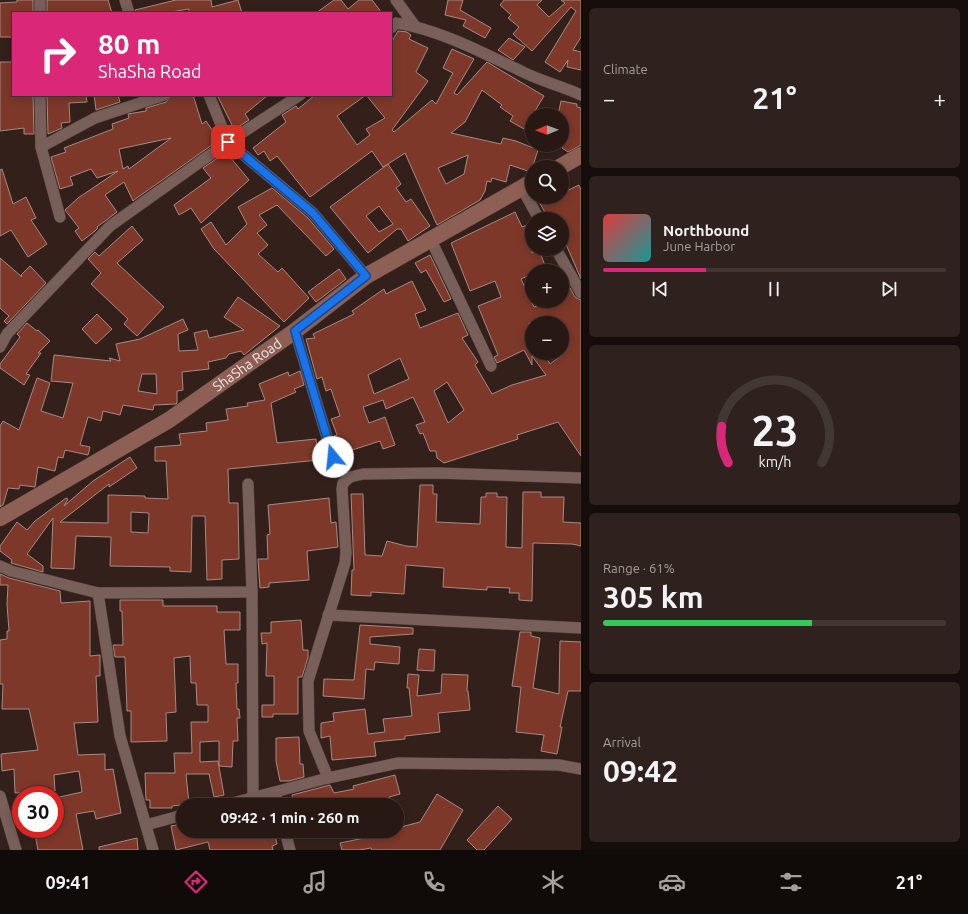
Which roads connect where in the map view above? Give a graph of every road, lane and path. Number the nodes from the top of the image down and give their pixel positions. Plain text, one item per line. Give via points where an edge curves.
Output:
1 (40, 0) edge
2 (125, 0) edge
3 (396, 0) edge
4 (40, 12) edge
5 (129, 12) edge
6 (415, 26) junction
7 (392, 27) edge
8 (581, 95) edge
9 (40, 96) edge
10 (161, 96) edge
11 (209, 96) edge
12 (298, 96) edge
13 (228, 142) junction
14 (41, 147) junction
15 (581, 155) edge
16 (569, 162) edge
17 (525, 186) edge
18 (60, 217) dead end
19 (431, 240) junction
20 (560, 256) edge
21 (366, 276) junction
22 (581, 293) edge
23 (295, 331) junction
24 (4, 332) edge
25 (0, 347) edge
26 (491, 366) dead end
27 (333, 457) dead end
28 (581, 478) edge
29 (248, 484) dead end
30 (0, 518) edge
31 (0, 566) edge
32 (252, 592) junction
33 (98, 593) junction
34 (328, 615) junction
35 (581, 628) edge
36 (581, 769) edge
37 (328, 778) junction
38 (275, 793) junction
39 (0, 796) edge
40 (253, 798) joint
41 (276, 798) edge
42 (176, 817) edge
43 (146, 825) junction
44 (287, 838) edge
45 (16, 850) edge
46 (153, 850) edge
47 (290, 850) edge

1 - 4 street
2 - 5 street
3 - 6 street
6 - 7 street via 396,23
6 - 8 street via 483,52 523,72
9 - 14 street
10 - 14 street via 95,118
11 - 13 street
12 - 13 street
13 - 21 street via 313,213
13 - 24 street via 110,226
14 - 18 street
15 - 16 street
17 - 19 street, ShaSha Road
19 - 21 street, ShaSha Road
19 - 26 street
20 - 22 street
21 - 23 street, ShaSha Road
23 - 27 street
23 - 30 street, ShaSha Road via 169,420
24 - 25 street
28 - 34 street via 438,473 362,474 350,477 343,483 342,490 345,563
29 - 32 street
31 - 33 street
32 - 33 street
32 - 40 street
33 - 43 street via 120,736
34 - 35 street
34 - 37 street via 308,681 309,731
36 - 37 street via 558,765 398,763
37 - 38 street
38 - 40 street
38 - 41 street
39 - 45 street
42 - 43 street
43 - 46 street
44 - 47 street

